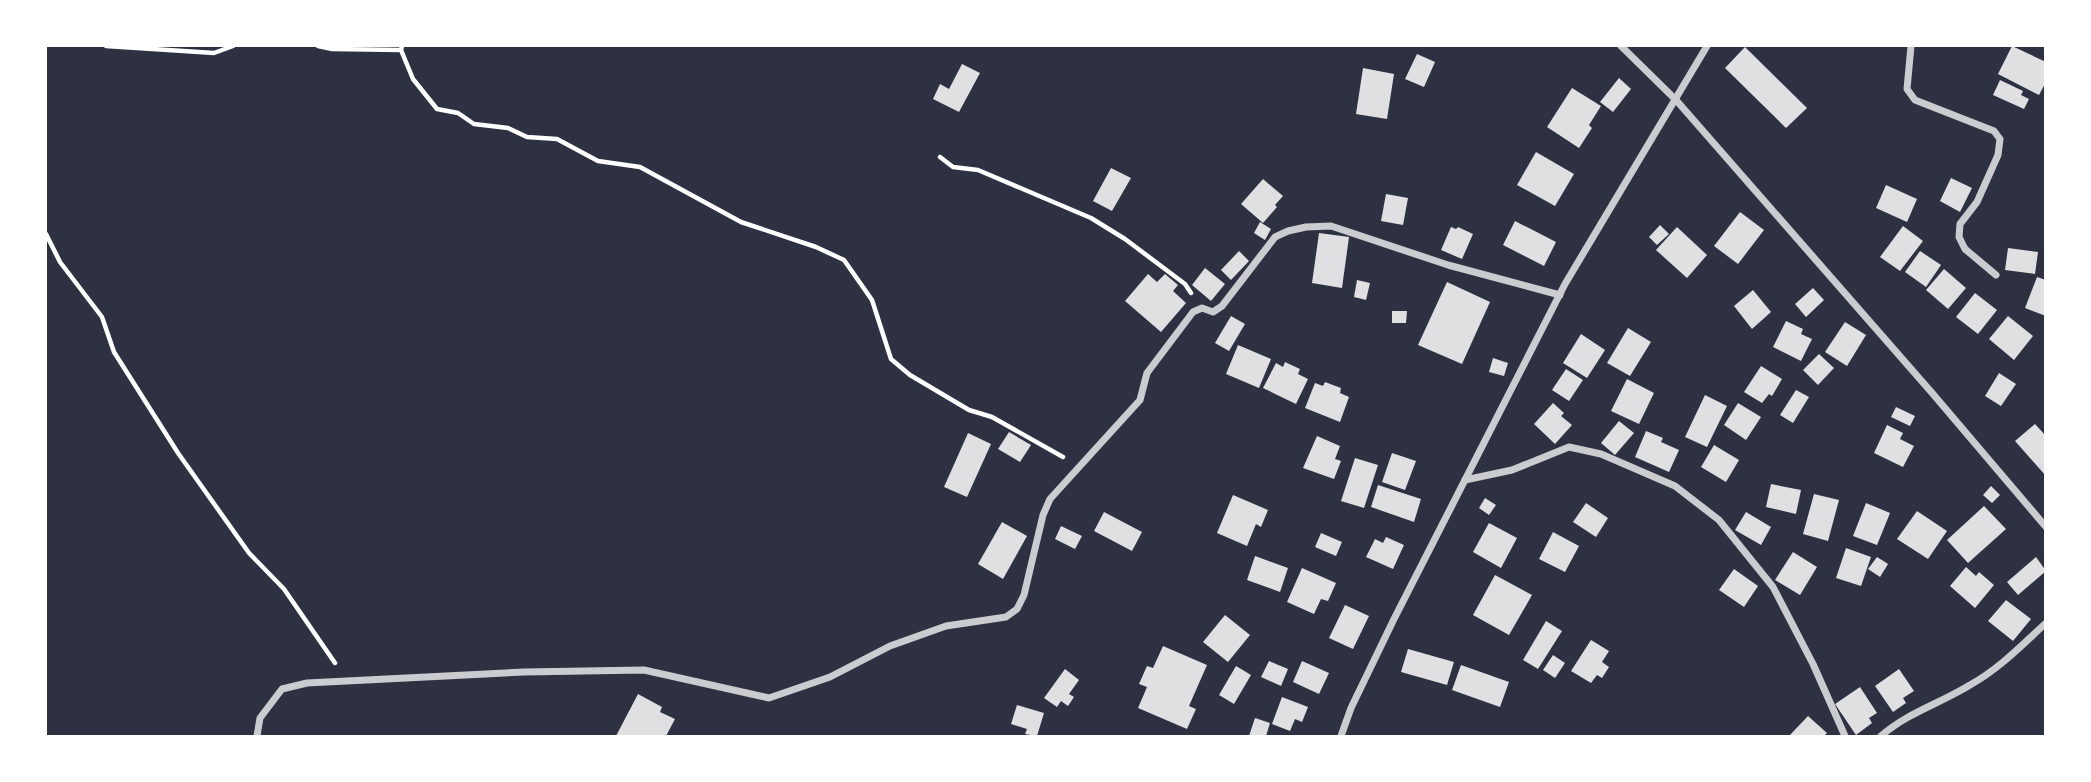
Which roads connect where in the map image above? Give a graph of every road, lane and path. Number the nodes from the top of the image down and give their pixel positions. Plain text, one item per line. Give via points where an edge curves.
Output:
1 (106, 46) edge
2 (233, 46) edge
3 (318, 46) edge
4 (1621, 46) edge
5 (1707, 46) edge
6 (1911, 46) edge
7 (401, 48) edge
8 (1676, 100) junction
9 (940, 158) dead end
10 (46, 234) edge
11 (1996, 275) dead end
12 (1560, 295) junction
13 (1202, 308) junction
14 (1080, 466) junction
15 (1465, 480) junction
16 (2046, 527) edge
17 (2046, 623) edge
18 (348, 681) junction
19 (257, 737) edge
20 (1341, 737) edge
21 (1844, 737) edge
22 (1881, 737) edge

1 - 2 path via 214,53
3 - 7 path
4 - 8 street
5 - 8 street
6 - 11 street via 1907,89 1915,100 1994,131 2000,139 1998,155 1977,202 1960,224 1959,237 1965,249
7 - 14 path via 413,79 437,109 458,113 474,124 557,139 598,161 640,167 741,222 844,260 872,300 891,359 968,410 992,417
8 - 12 street
8 - 16 street
9 - 13 path via 953,167 978,170 1091,218 1185,285
10 - 18 path via 102,317 114,352 178,453 249,553 284,589
12 - 13 street via 1448,265 1331,226 1297,229 1275,237 1223,306 1213,312
12 - 15 street
13 - 14 street via 1193,312 1147,373 1140,400
14 - 18 street via 1050,499 1017,609 1006,617 946,626 890,646 830,677 769,698 644,670
15 - 20 street via 1351,708
15 - 21 street via 1512,470 1569,447 1601,454 1675,486 1719,520 1773,587
17 - 22 street via 1971,685 1900,720
18 - 19 street via 282,689 260,718

